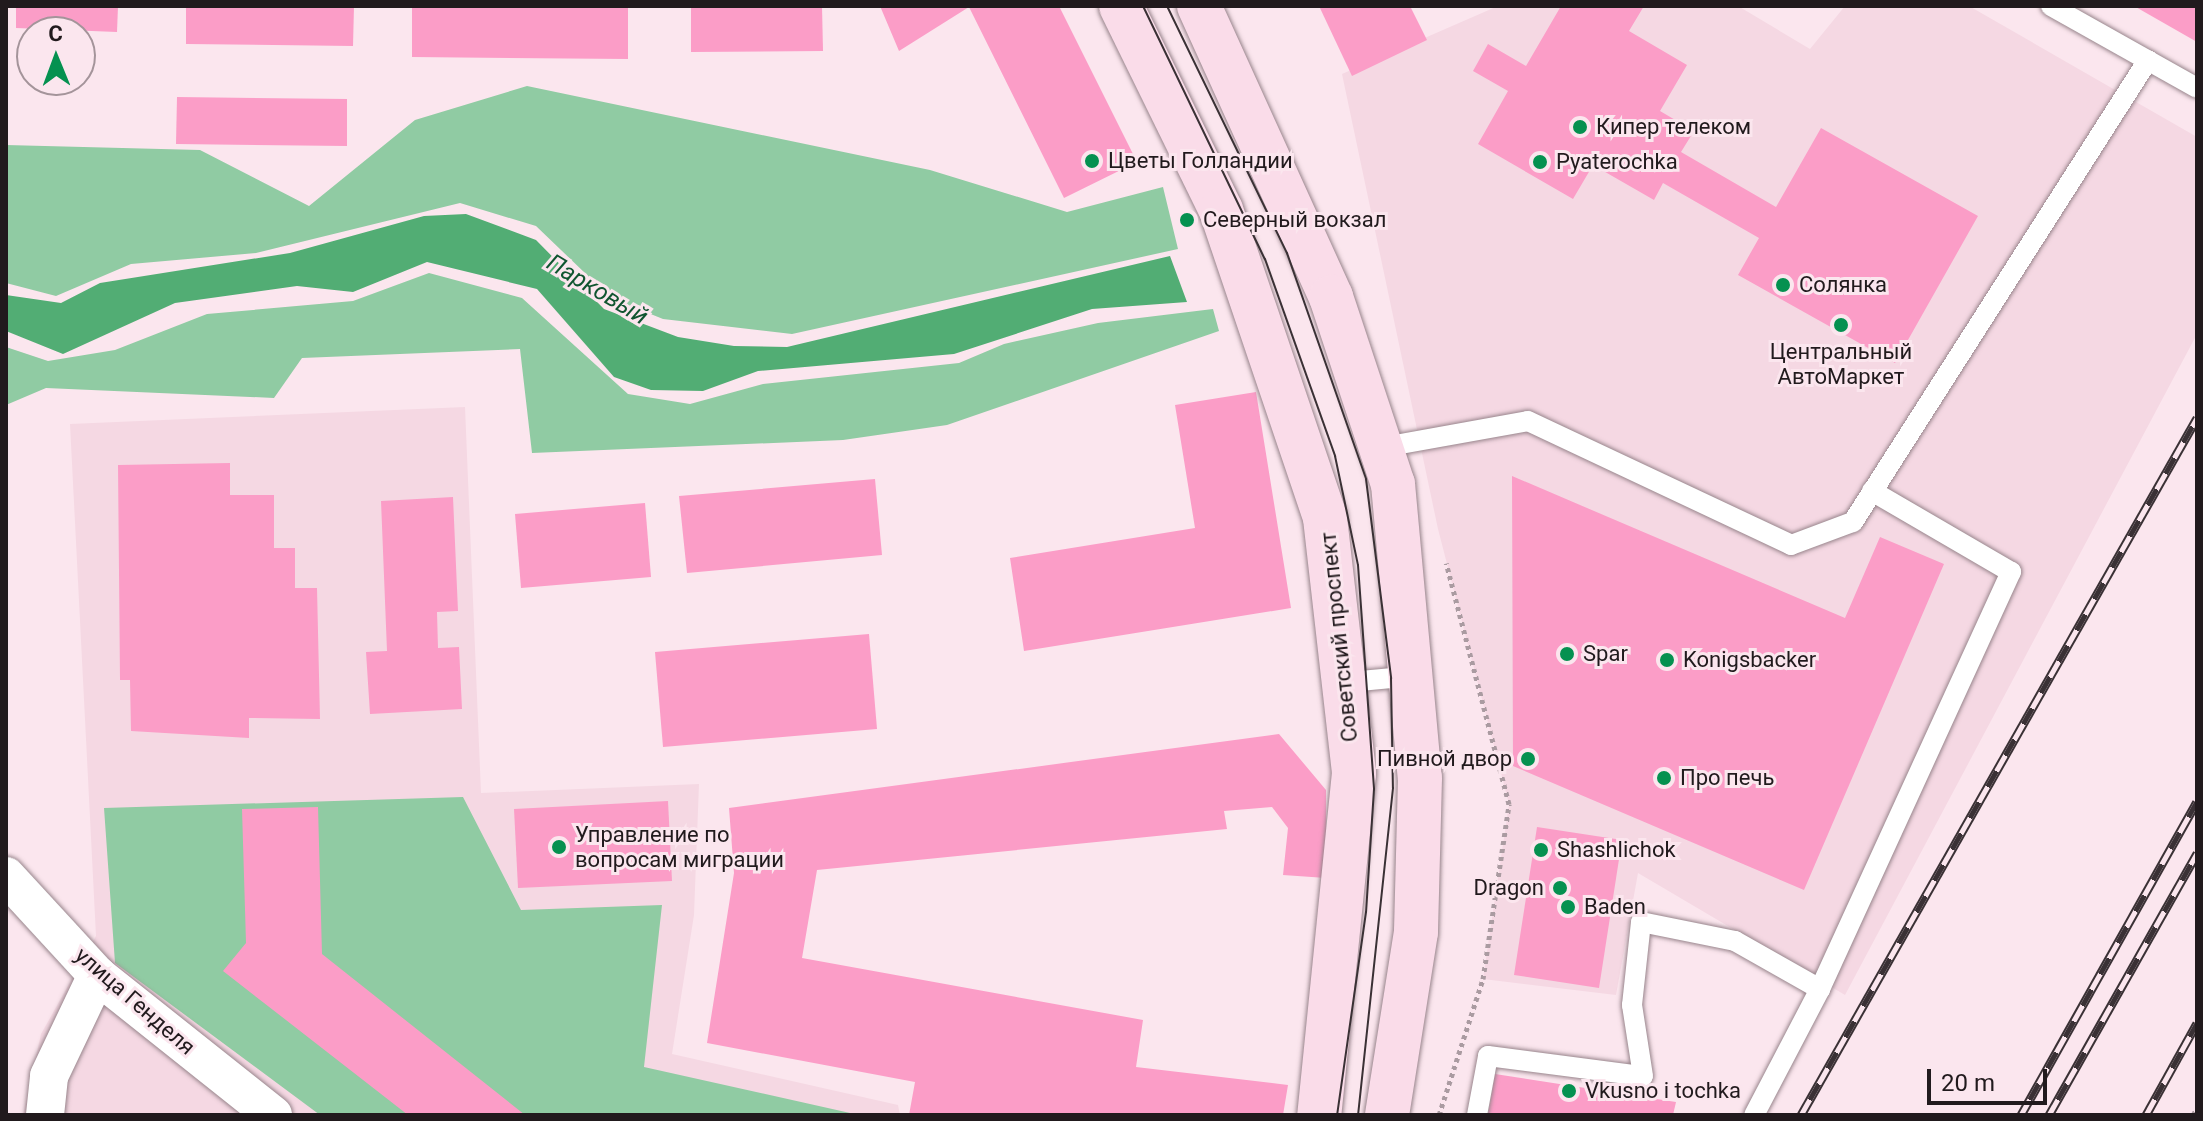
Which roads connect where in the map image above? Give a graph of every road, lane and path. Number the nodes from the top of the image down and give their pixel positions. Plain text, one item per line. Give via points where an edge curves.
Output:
1 (1121, 6) edge
2 (1199, 6) edge
3 (2051, 6) edge
4 (2148, 60) junction
5 (2197, 88) edge
6 (1384, 447) junction
7 (1872, 491) junction
8 (1413, 676) junction
9 (1334, 684) junction
10 (6, 876) edge
11 (97, 975) junction
12 (1820, 989) junction
13 (2197, 1108) edge
14 (45, 1115) edge
15 (273, 1115) edge
16 (1319, 1115) edge
17 (1387, 1115) edge
18 (1477, 1115) edge
19 (1754, 1115) edge
20 (2193, 1115) edge

1 - 9 main road, Советский проспект via 1221,210 1300,426 1325,518
2 - 6 main road via 1331,297
3 - 4 lane
4 - 5 lane
4 - 7 lane
6 - 7 lane via 1528,421 1791,545 1853,522
6 - 8 main road
7 - 12 lane via 2011,572
8 - 9 lane
8 - 17 main road via 1420,778 1416,932
9 - 16 main road, Советский проспект via 1354,773
10 - 11 street, улица Генделя
11 - 14 street via 49,1076
11 - 15 street, улица Генделя
12 - 18 lane via 1735,941 1641,922 1632,1005 1643,1076 1488,1056
12 - 19 lane
13 - 20 path

